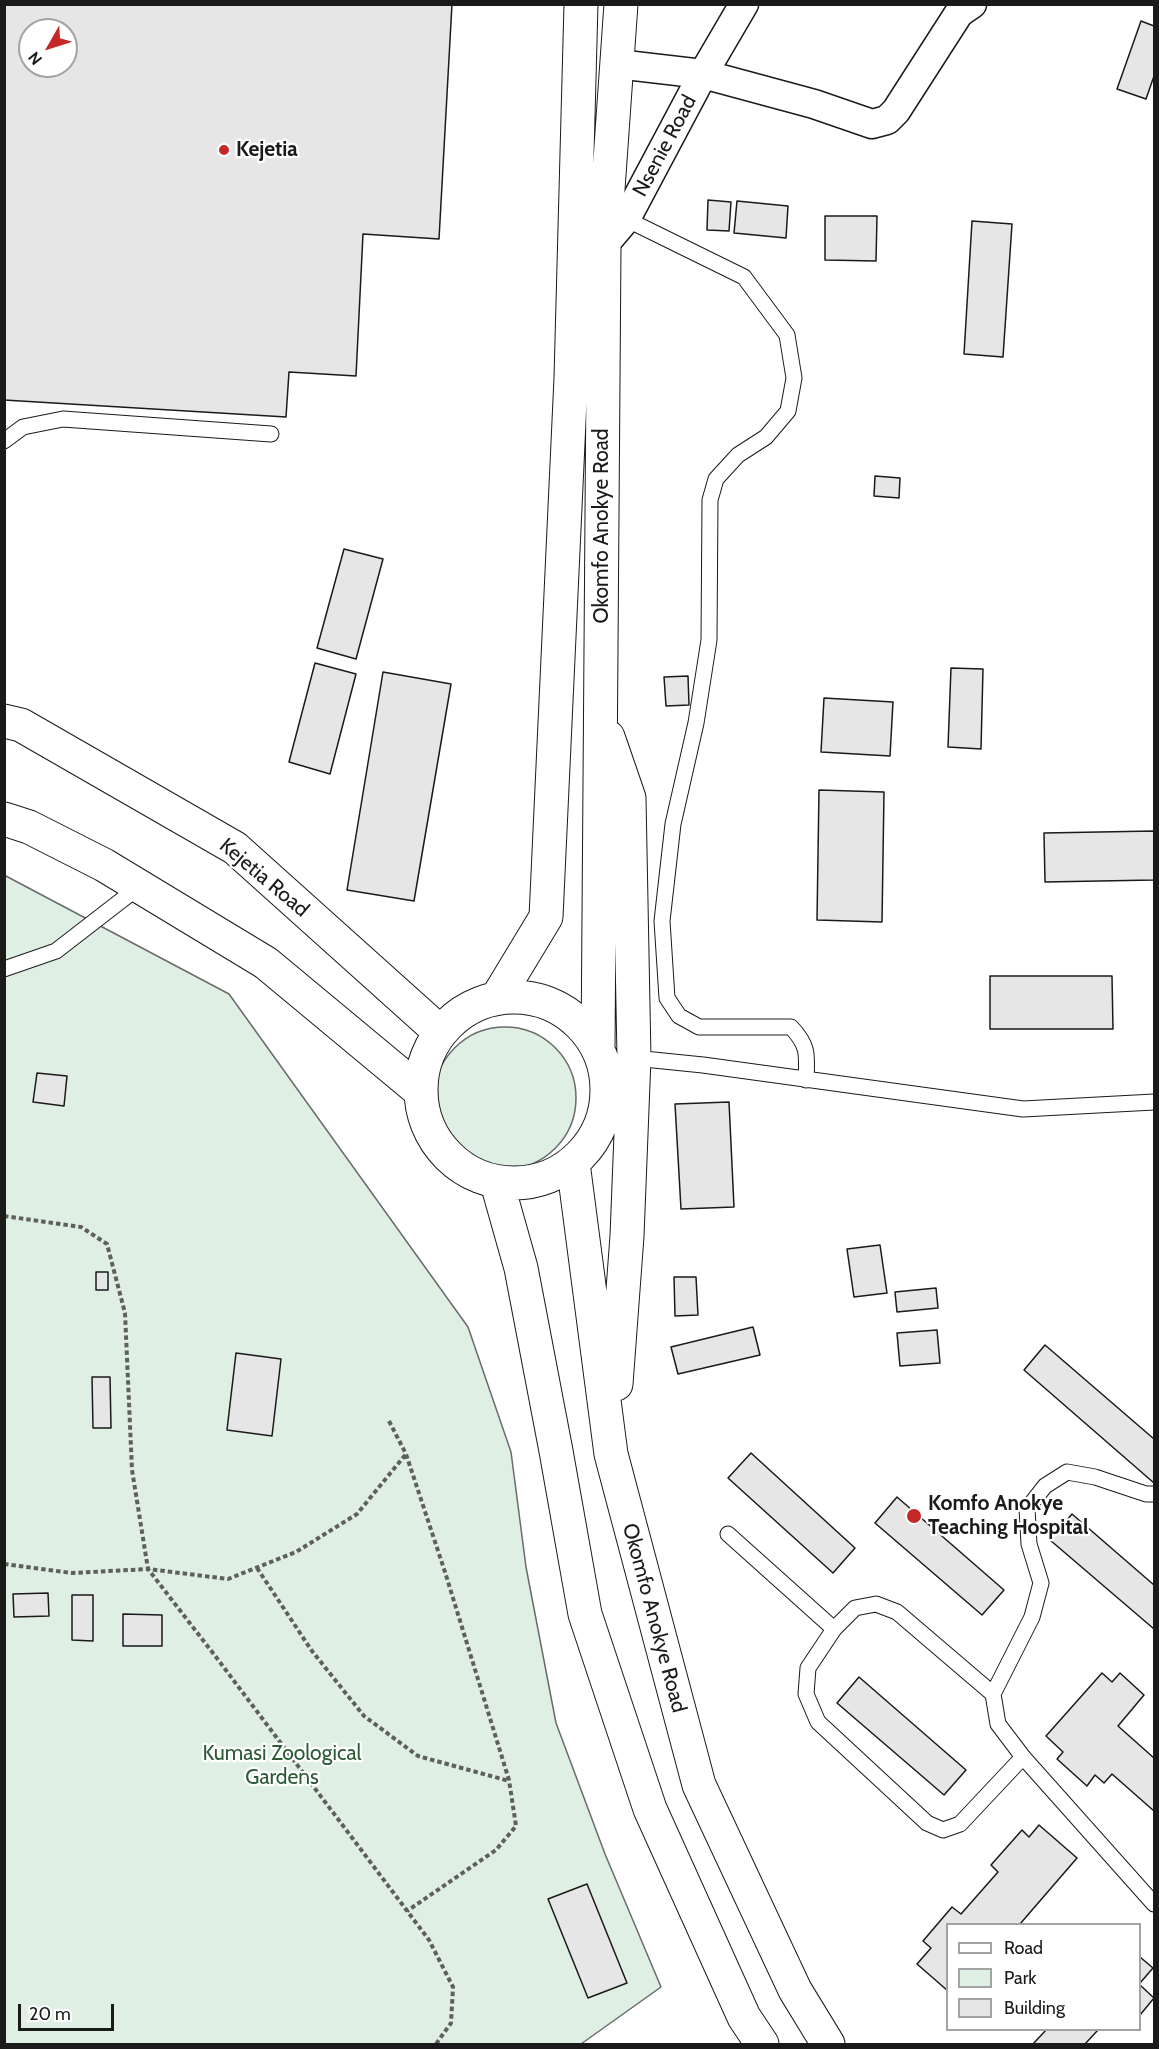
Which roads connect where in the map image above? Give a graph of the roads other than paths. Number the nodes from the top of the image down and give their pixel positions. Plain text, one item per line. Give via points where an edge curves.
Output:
1 (581, 4) edge
2 (621, 4) edge
3 (744, 4) edge
4 (972, 4) edge
5 (617, 64) junction
6 (703, 74) junction
7 (626, 219) junction
8 (604, 246) junction
9 (573, 276) junction
10 (271, 434) dead end
11 (4, 441) edge
12 (600, 714) junction
13 (4, 721) edge
14 (4, 819) edge
15 (140, 886) junction
16 (4, 969) edge
17 (497, 998) junction
18 (440, 1032) junction
19 (598, 1049) junction
20 (634, 1058) junction
21 (806, 1080) junction
22 (420, 1091) junction
23 (1155, 1102) edge
24 (573, 1163) junction
25 (497, 1183) junction
26 (611, 1454) junction
27 (1155, 1494) edge
28 (728, 1534) dead end
29 (834, 1629) junction
30 (993, 1694) junction
31 (1023, 1757) junction
32 (1155, 1904) edge
33 (762, 2044) edge
34 (828, 2044) edge

1 - 9 main road, Okomfo Anokye Road
2 - 5 main road, Okomfo Anokye Road
3 - 6 street, Nsenie Road
4 - 6 street via 959,13 896,111 887,120 872,124
5 - 6 street
5 - 8 main road, Okomfo Anokye Road
6 - 7 street, Nsenie Road
7 - 8 street, Nsenie Road
7 - 21 lane via 744,277 787,335 794,378 788,411 766,437 738,454 716,479 710,500 709,640 696,723 673,824 662,921 667,998 679,1016 699,1027 791,1028 807,1052
8 - 9 street, Nsenie Road
8 - 12 main road, Okomfo Anokye Road
9 - 17 main road, Okomfo Anokye Road via 546,917
10 - 11 lane via 63,419 23,427
12 - 19 main road, Okomfo Anokye Road
12 - 20 main road via 629,798
13 - 18 main road, Kejetia Road via 21,725 235,848
14 - 15 main road via 29,827
15 - 16 lane via 56,951
15 - 22 main road via 266,963
17 - 18 main road via 472,1006
17 - 19 main road via 513,996 553,1006 586,1031
18 - 22 main road via 422,1070
19 - 24 main road via 607,1083 605,1110 599,1130
20 - 21 lane
20 - 26 main road via 627,1236
21 - 23 lane via 1023,1109
22 - 25 main road via 430,1131 442,1149 456,1164
24 - 25 main road via 536,1181
24 - 26 main road, Okomfo Anokye Road
25 - 33 main road via 520,1268 585,1614 651,1809 744,2017
26 - 34 main road, Okomfo Anokye Road via 699,1785 795,1990
27 - 30 lane via 1067,1472 1045,1486 1026,1509 1029,1544 1041,1583 1032,1617
28 - 29 lane
29 - 30 lane via 855,1608 876,1604 897,1612
29 - 31 lane via 808,1668 806,1694 818,1722 927,1823 943,1830 960,1824
30 - 31 lane via 998,1724
31 - 32 lane

